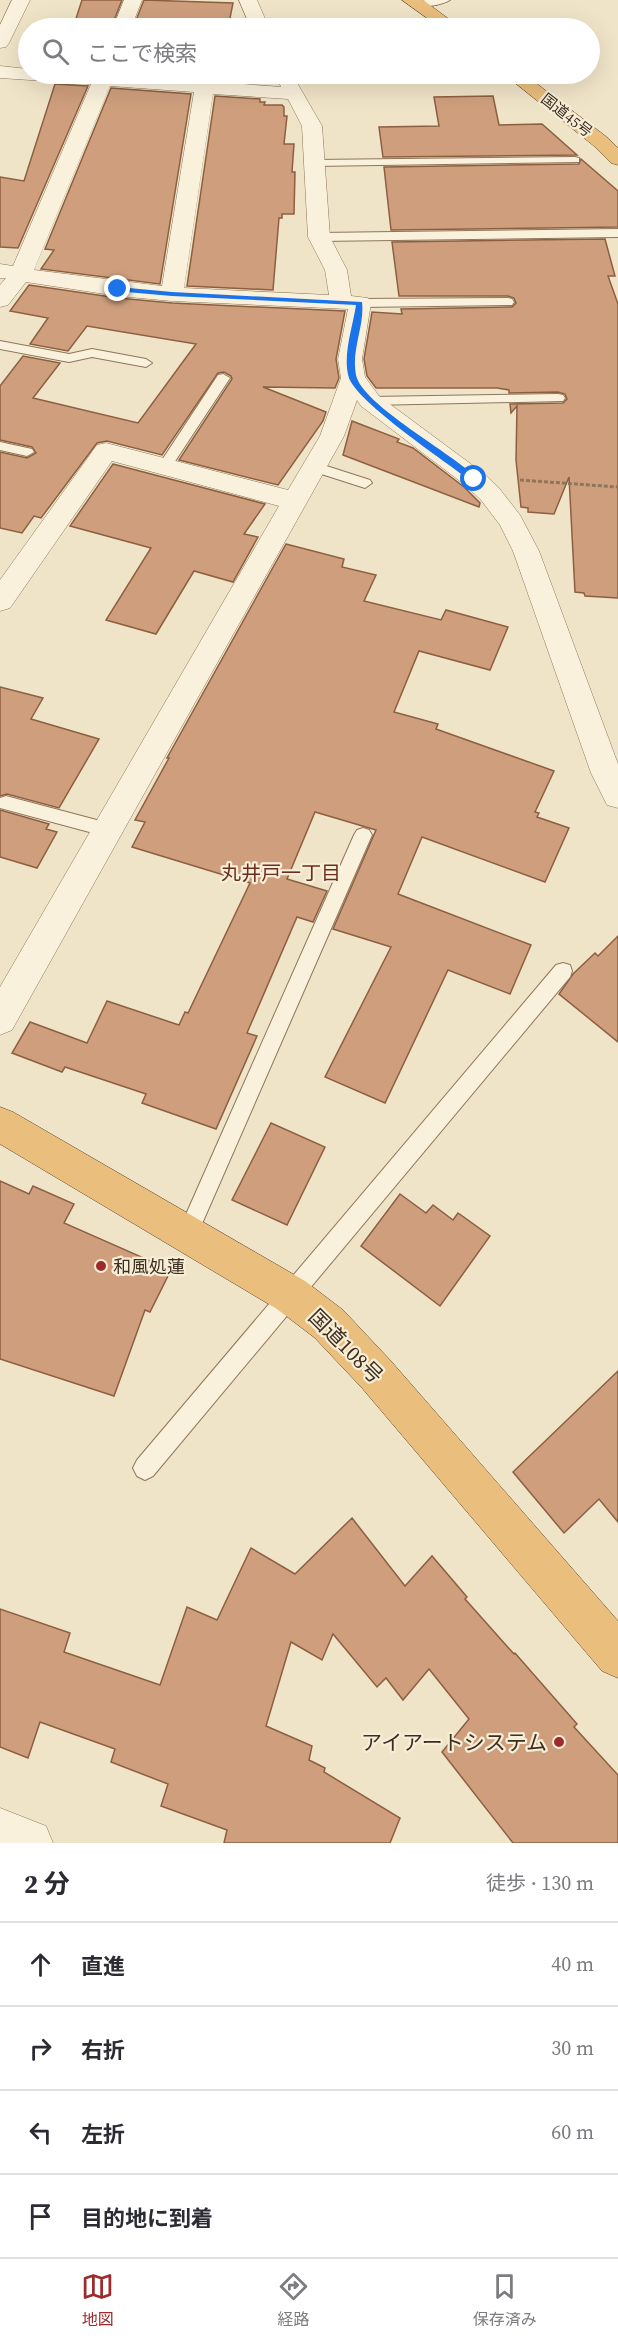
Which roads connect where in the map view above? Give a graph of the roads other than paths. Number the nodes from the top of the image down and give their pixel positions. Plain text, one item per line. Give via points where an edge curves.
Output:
1 (21, 0) edge
2 (133, 0) edge
3 (248, 0) edge
4 (445, 0) edge
5 (414, 2) edge
6 (126, 18) edge
7 (256, 18) edge
8 (437, 18) edge
9 (0, 43) edge
10 (0, 72) edge
11 (18, 73) edge
12 (100, 84) edge
13 (167, 84) edge
14 (289, 84) edge
15 (526, 84) edge
16 (204, 88) junction
17 (295, 94) junction
18 (618, 159) edge
19 (574, 160) dead end
20 (314, 163) junction
21 (618, 233) edge
22 (319, 237) junction
23 (10, 273) edge
24 (172, 294) junction
25 (0, 300) edge
26 (508, 302) dead end
27 (350, 303) junction
28 (0, 345) edge
29 (146, 363) dead end
30 (223, 378) dead end
31 (353, 378) junction
32 (558, 398) dead end
33 (370, 400) junction
34 (0, 446) edge
35 (27, 452) dead end
36 (165, 466) junction
37 (315, 467) junction
38 (365, 483) dead end
39 (295, 501) junction
40 (0, 601) edge
41 (614, 781) edge
42 (6, 803) dead end
43 (108, 830) junction
44 (363, 834) dead end
45 (563, 971) dead end
46 (0, 1019) edge
47 (0, 1124) edge
48 (187, 1235) junction
49 (291, 1295) junction
50 (145, 1468) dead end
51 (618, 1655) edge
52 (0, 1832) edge
53 (29, 1843) edge

1 - 9 street
2 - 6 street
3 - 7 street
4 - 5 lane
5 - 8 highway
10 - 11 street
12 - 23 street
13 - 16 street
14 - 17 street
15 - 18 highway, 国道45号
16 - 17 street
16 - 24 street
17 - 20 street via 312,126
19 - 20 lane
20 - 22 street
21 - 22 lane
22 - 27 street
23 - 24 street
23 - 25 street
24 - 27 street
26 - 27 lane
27 - 31 street
28 - 29 lane via 69,358 92,353
30 - 36 lane
31 - 33 street
31 - 37 street via 332,436
32 - 33 lane
33 - 41 street via 474,479 512,521
34 - 35 lane
36 - 39 street
36 - 40 street via 106,451
37 - 38 lane
37 - 39 street
39 - 43 street
42 - 43 lane
43 - 46 street
44 - 48 lane
45 - 49 lane
47 - 48 highway, 国道108号
48 - 49 highway, 国道108号
49 - 50 lane
49 - 51 highway, 国道108号 via 329,1324 376,1374
52 - 53 street

